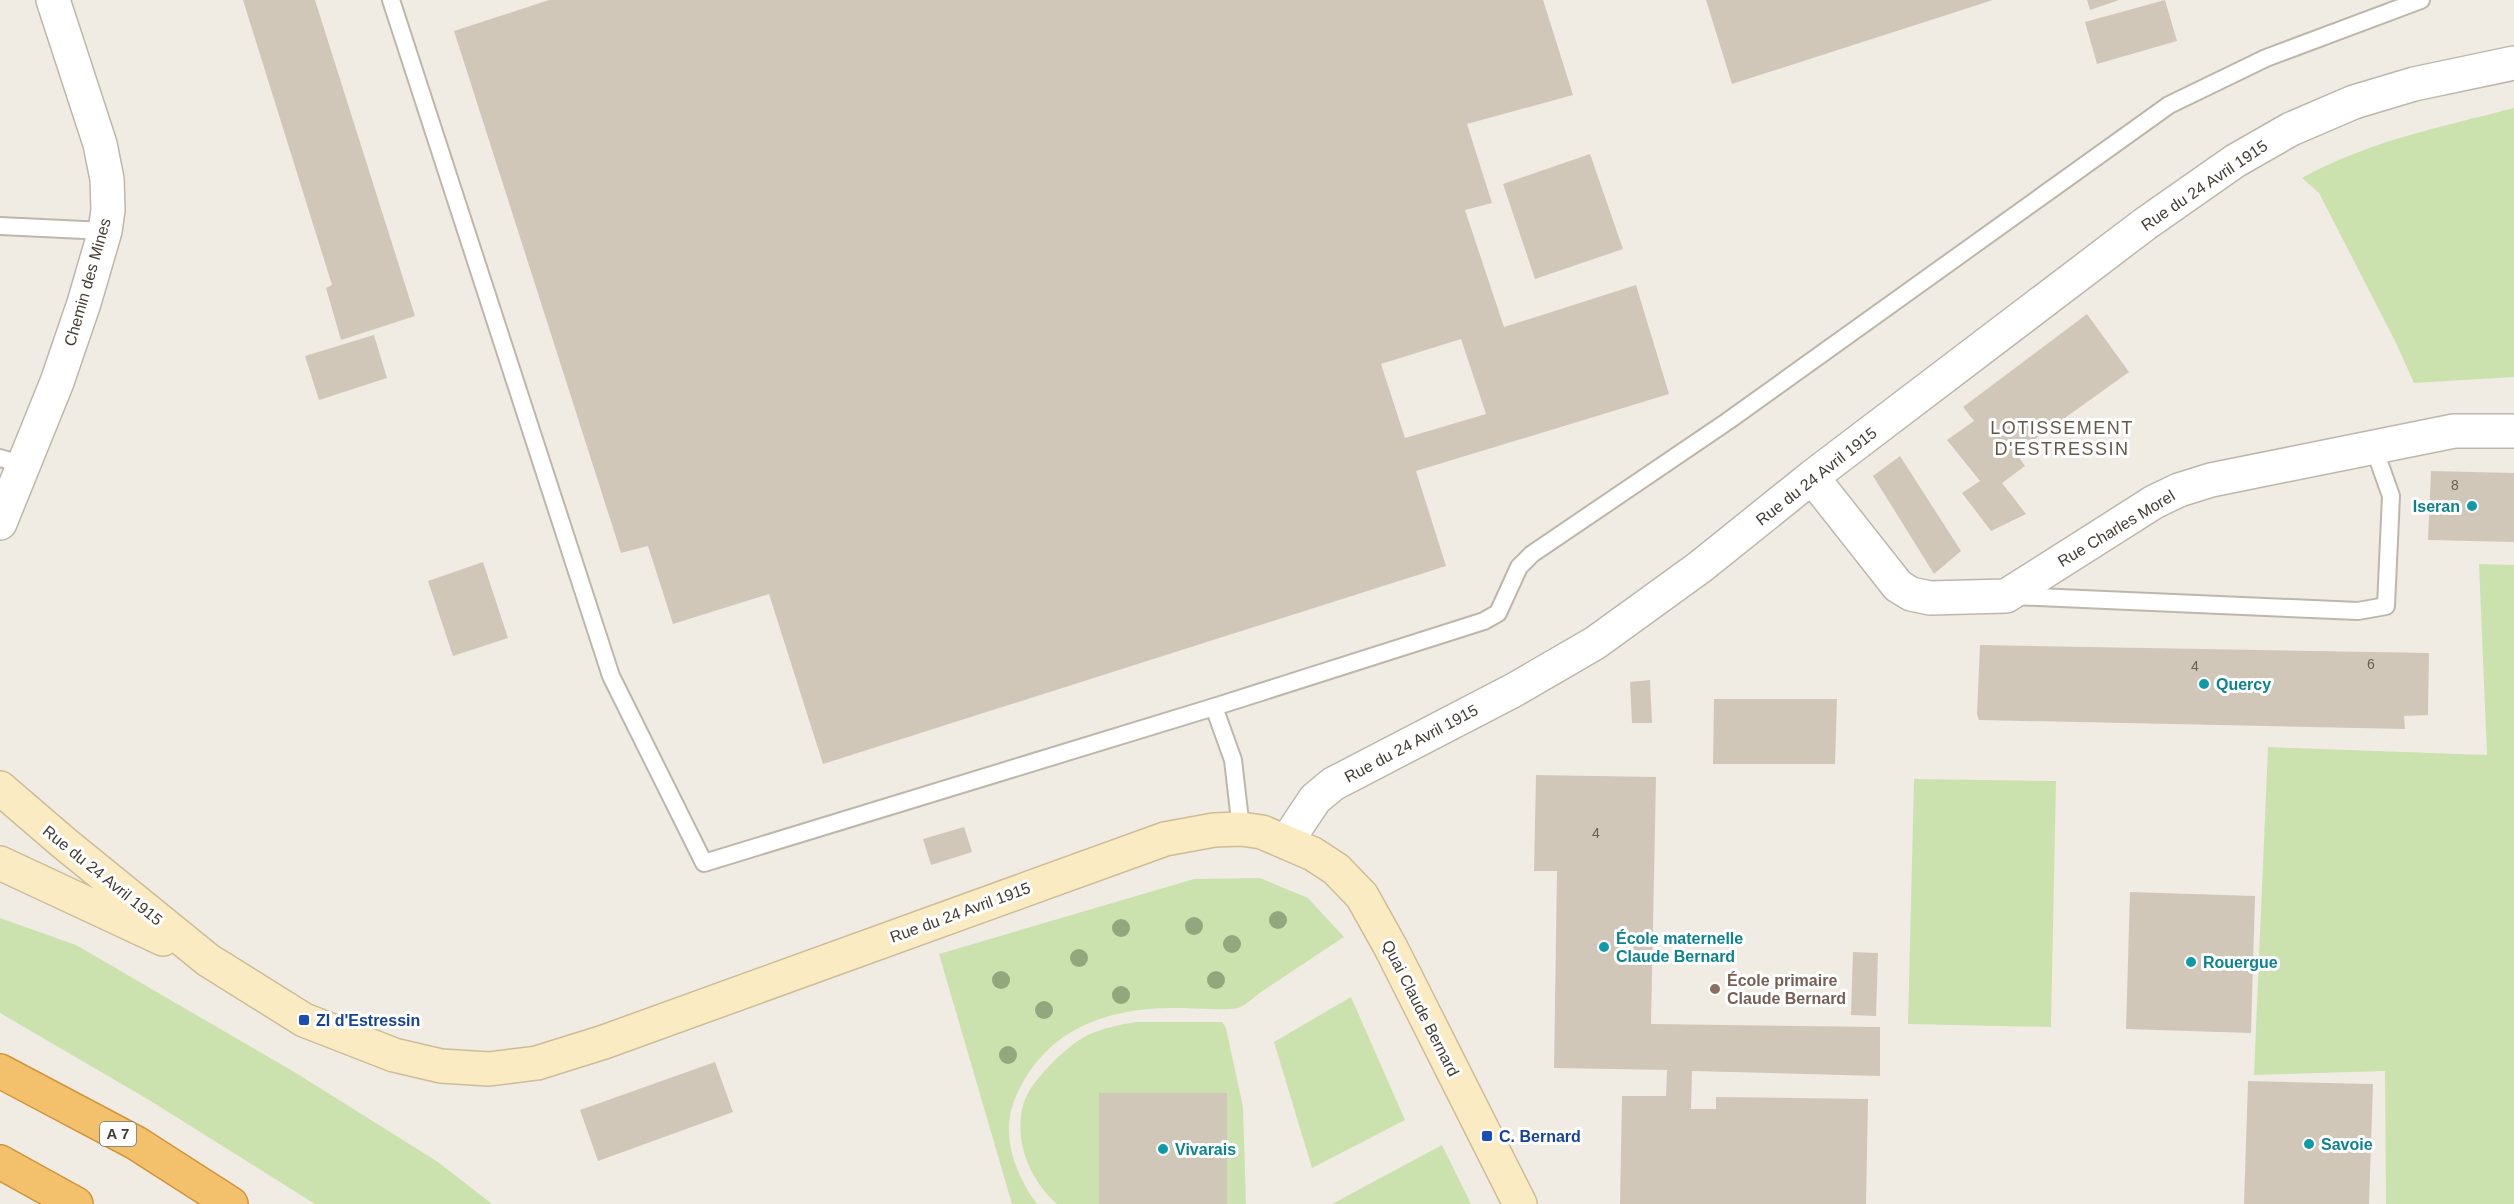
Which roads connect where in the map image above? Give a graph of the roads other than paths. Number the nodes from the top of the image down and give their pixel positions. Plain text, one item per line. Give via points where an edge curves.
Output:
1 (53, 0) edge
2 (391, 0) edge
3 (2421, 0) edge
4 (2514, 63) edge
5 (0, 226) edge
6 (105, 231) junction
7 (2514, 430) edge
8 (2374, 448) junction
9 (12, 462) edge
10 (1812, 477) junction
11 (0, 523) edge
12 (2006, 596) junction
13 (1214, 707) junction
14 (0, 788) edge
15 (1241, 829) junction
16 (1287, 841) junction
17 (0, 863) edge
18 (208, 960) junction
19 (0, 1071) edge
20 (0, 1162) edge
21 (76, 1204) edge
22 (231, 1204) edge
23 (1520, 1204) edge

1 - 6 street, Chemin des Mines via 102,156 108,189
2 - 13 lane via 610,676 704,862
3 - 13 lane via 2265,58 2169,105 1728,421 1532,554 1519,567 1498,613 1484,621
4 - 10 street, Rue du 24 Avril 1915 via 2414,84 2354,102 2291,129 2235,161 2145,224
5 - 6 lane
6 - 9 street, Chemin des Mines via 60,371
7 - 8 street, Rue Charles Morel via 2454,431
8 - 12 street, Rue Charles Morel via 2211,480 2179,490
8 - 12 lane via 2391,496 2386,606 2358,611
9 - 11 street, Chemin des Mines
10 - 12 street via 1898,586 1911,594 1930,598
10 - 16 street, Rue du 24 Avril 1915 via 1700,567 1595,642 1514,690 1333,784 1315,799
13 - 15 lane via 1233,760
14 - 18 main road, Rue du 24 Avril 1915
15 - 16 main road, Rue du 24 Avril 1915
15 - 18 main road, Rue du 24 Avril 1915 via 1165,839 604,1042 537,1063 489,1070 441,1066 394,1055 314,1024
16 - 23 main road, Quai Claude Bernard via 1336,869 1362,896
17 - 18 main road, Rue du 24 Avril 1915
19 - 22 highway, A 7 via 136,1143
20 - 21 highway

